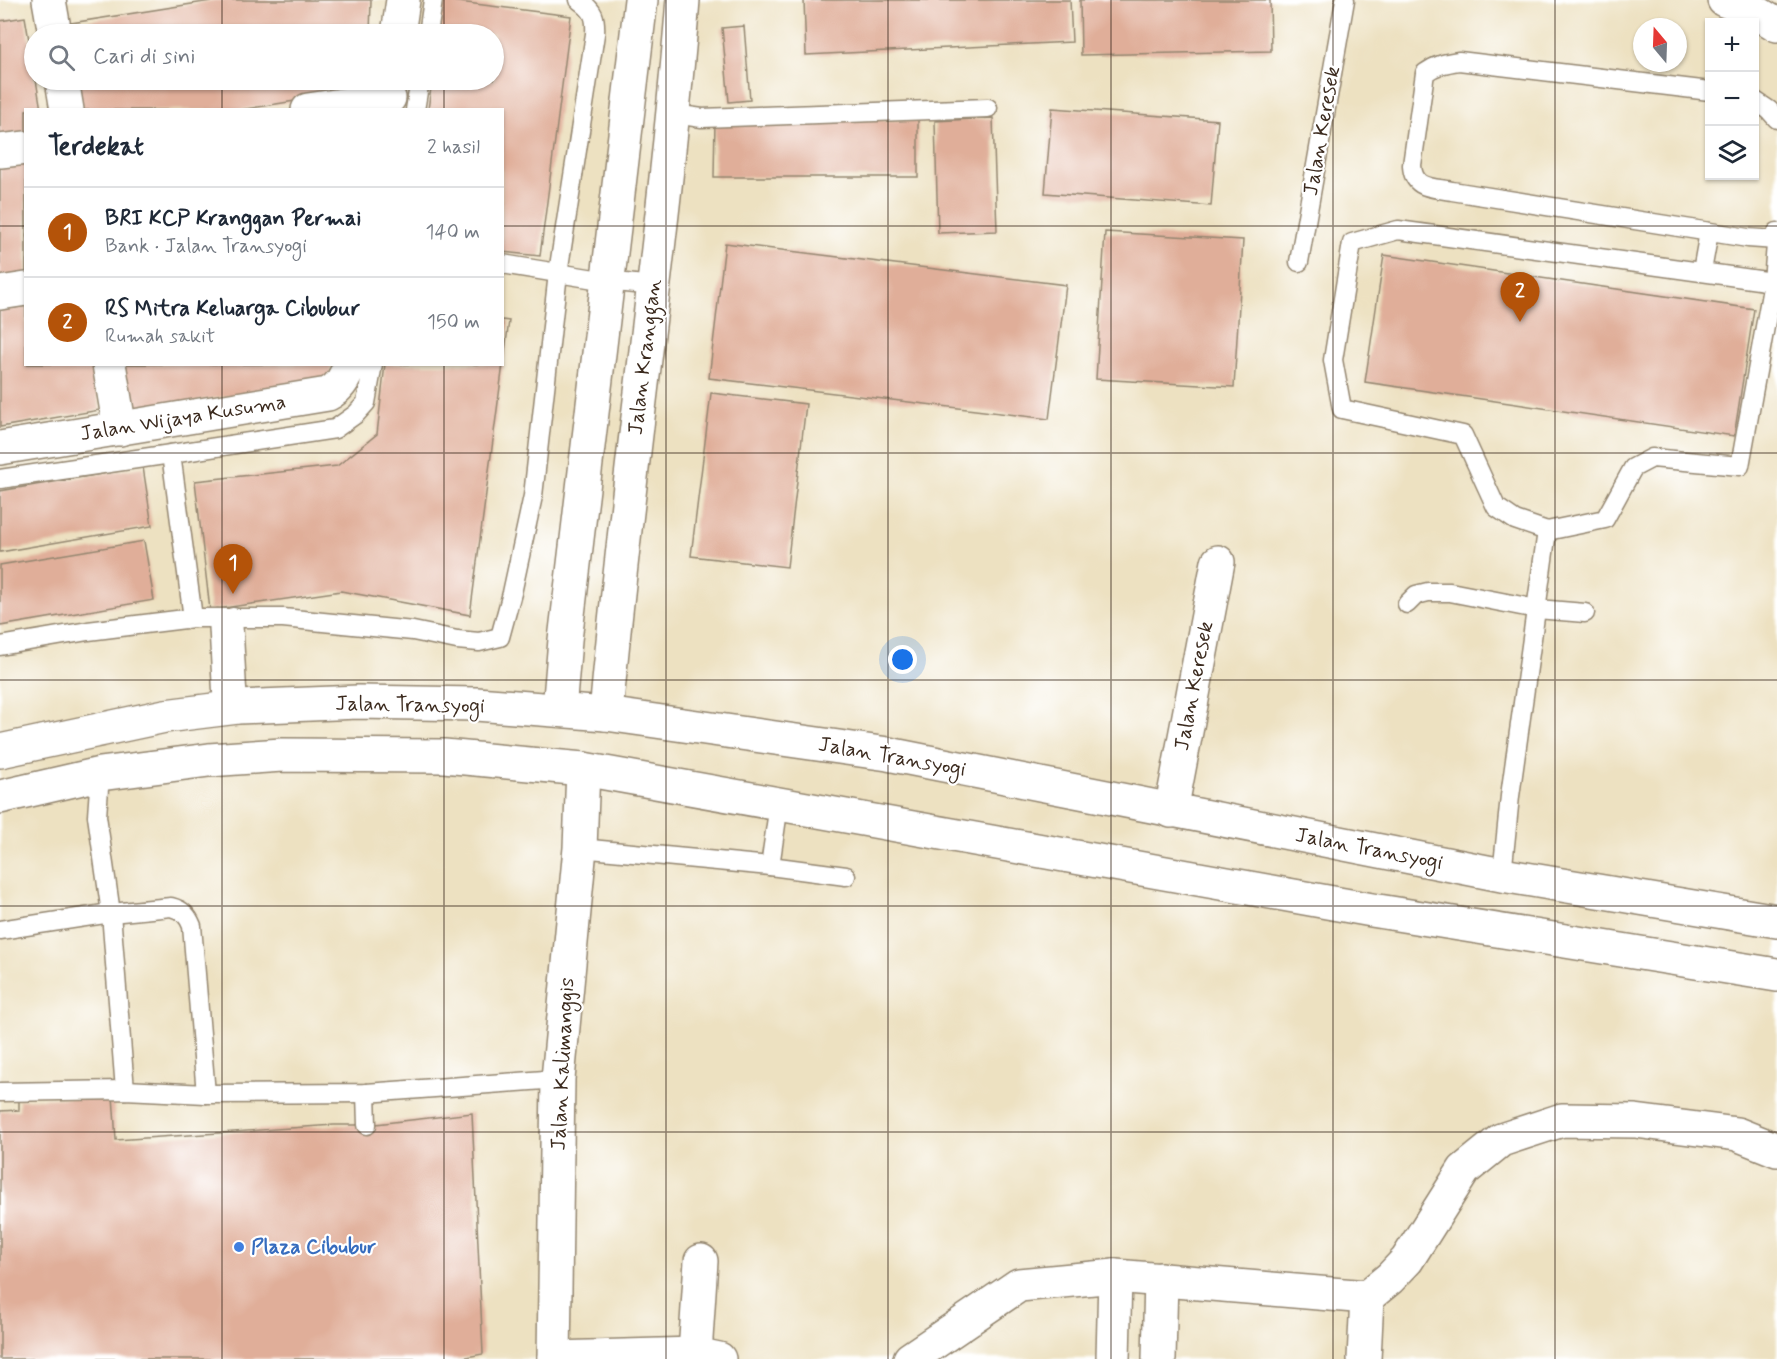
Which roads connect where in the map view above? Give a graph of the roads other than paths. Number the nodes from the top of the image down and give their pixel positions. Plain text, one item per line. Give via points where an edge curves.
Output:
1 (49, 0) edge
2 (403, 0) edge
3 (433, 0) edge
4 (579, 0) edge
5 (641, 0) edge
6 (683, 0) edge
7 (1345, 0) edge
8 (1724, 0) edge
9 (53, 24) edge
10 (399, 24) edge
11 (429, 24) edge
12 (1777, 25) edge
13 (64, 90) edge
14 (1705, 90) edge
15 (396, 99) edge
16 (1759, 102) edge
17 (67, 108) edge
18 (324, 108) edge
19 (988, 108) dead end
20 (674, 114) junction
21 (1777, 119) edge
22 (24, 148) edge
23 (0, 151) edge
24 (1709, 232) junction
25 (1777, 232) edge
26 (1776, 240) edge
27 (1299, 262) dead end
28 (504, 264) edge
29 (1702, 272) junction
30 (558, 273) junction
31 (608, 281) junction
32 (1773, 282) junction
33 (654, 286) junction
34 (24, 289) edge
35 (0, 293) edge
36 (109, 366) edge
37 (349, 366) edge
38 (373, 366) edge
39 (120, 429) junction
40 (0, 448) edge
41 (171, 454) junction
42 (0, 478) edge
43 (1547, 531) junction
44 (1218, 562) dead end
45 (1407, 604) dead end
46 (1537, 609) junction
47 (1585, 613) dead end
48 (193, 618) junction
49 (225, 618) junction
50 (565, 640) junction
51 (0, 646) edge
52 (612, 647) junction
53 (230, 708) junction
54 (559, 710) junction
55 (606, 714) junction
56 (0, 751) edge
57 (583, 769) junction
58 (100, 774) junction
59 (0, 797) edge
60 (778, 804) junction
61 (1171, 811) junction
62 (580, 848) junction
63 (770, 866) junction
64 (1502, 875) junction
65 (846, 876) dead end
66 (111, 913) junction
67 (1777, 921) edge
68 (0, 930) edge
69 (1777, 975) edge
70 (558, 1079) junction
71 (125, 1090) junction
72 (0, 1092) edge
73 (366, 1093) junction
74 (206, 1094) junction
75 (367, 1125) dead end
76 (1777, 1150) edge
77 (701, 1261) dead end
78 (1115, 1276) junction
79 (1161, 1279) junction
80 (1367, 1297) junction
81 (707, 1357) edge
82 (554, 1358) edge
83 (910, 1359) edge
84 (1113, 1359) edge
85 (1159, 1359) edge
86 (1364, 1359) edge

1 - 9 main road
2 - 10 main road
3 - 11 lane
4 - 30 lane via 596,19 595,34
5 - 31 main road
6 - 20 main road, Jalan Kranggan
7 - 27 lane, Jalan Keresek
8 - 12 main road
13 - 17 main road
14 - 24 lane via 1459,61 1444,63 1425,73 1412,174 1423,185
15 - 18 main road
16 - 21 lane
19 - 20 lane via 702,118
20 - 33 main road, Jalan Kranggan
22 - 23 main road
24 - 26 lane
24 - 29 lane
25 - 26 lane
26 - 32 lane
28 - 30 lane
29 - 32 lane
29 - 43 lane via 1398,230 1352,243 1333,360 1342,409 1463,435 1496,507
30 - 31 lane
30 - 49 lane via 533,496 500,637 479,642 283,618
31 - 33 lane
31 - 50 main road
32 - 43 lane via 1740,465 1652,458 1633,468 1605,519
33 - 52 main road, Jalan Kranggan
34 - 35 main road
36 - 39 main road
37 - 39 main road, Jalan Wijaya Kusuma via 337,389 328,394
38 - 41 lane via 366,403 335,429
39 - 40 main road, Jalan Wijaya Kusuma
41 - 42 lane
41 - 48 lane
43 - 46 lane
44 - 61 main road, Jalan Keresek
45 - 46 lane via 1416,595 1450,592
46 - 47 lane
46 - 64 lane
48 - 49 lane
48 - 51 lane
49 - 53 lane
50 - 52 main road via 567,652 585,665 597,664
50 - 54 main road
52 - 55 main road, Jalan Kranggan
53 - 54 main road, Jalan Transyogi via 358,702
53 - 56 main road, Jalan Transyogi via 165,716
54 - 55 main road, Jalan Transyogi
55 - 61 main road, Jalan Transyogi via 888,754
57 - 58 main road via 444,756 282,755
57 - 60 main road
57 - 62 main road, Jalan Kalimanggis
58 - 59 main road
58 - 66 lane via 97,816
60 - 63 lane
60 - 69 main road via 1372,910
61 - 64 main road, Jalan Transyogi
62 - 63 lane
62 - 70 main road, Jalan Kalimanggis
63 - 65 lane
64 - 67 main road, Jalan Transyogi
66 - 68 lane
66 - 71 lane
66 - 74 lane via 171,907 188,916
70 - 73 lane
70 - 82 main road, Jalan Kalimanggis
71 - 72 lane
71 - 74 lane
73 - 74 lane
73 - 75 lane
76 - 80 main road via 1737,1134 1635,1121 1562,1120 1501,1140 1464,1170 1407,1260
77 - 81 main road
78 - 79 main road
78 - 83 main road via 1019,1285
78 - 84 main road
79 - 80 main road
79 - 85 main road
80 - 86 main road
81 - 82 main road

